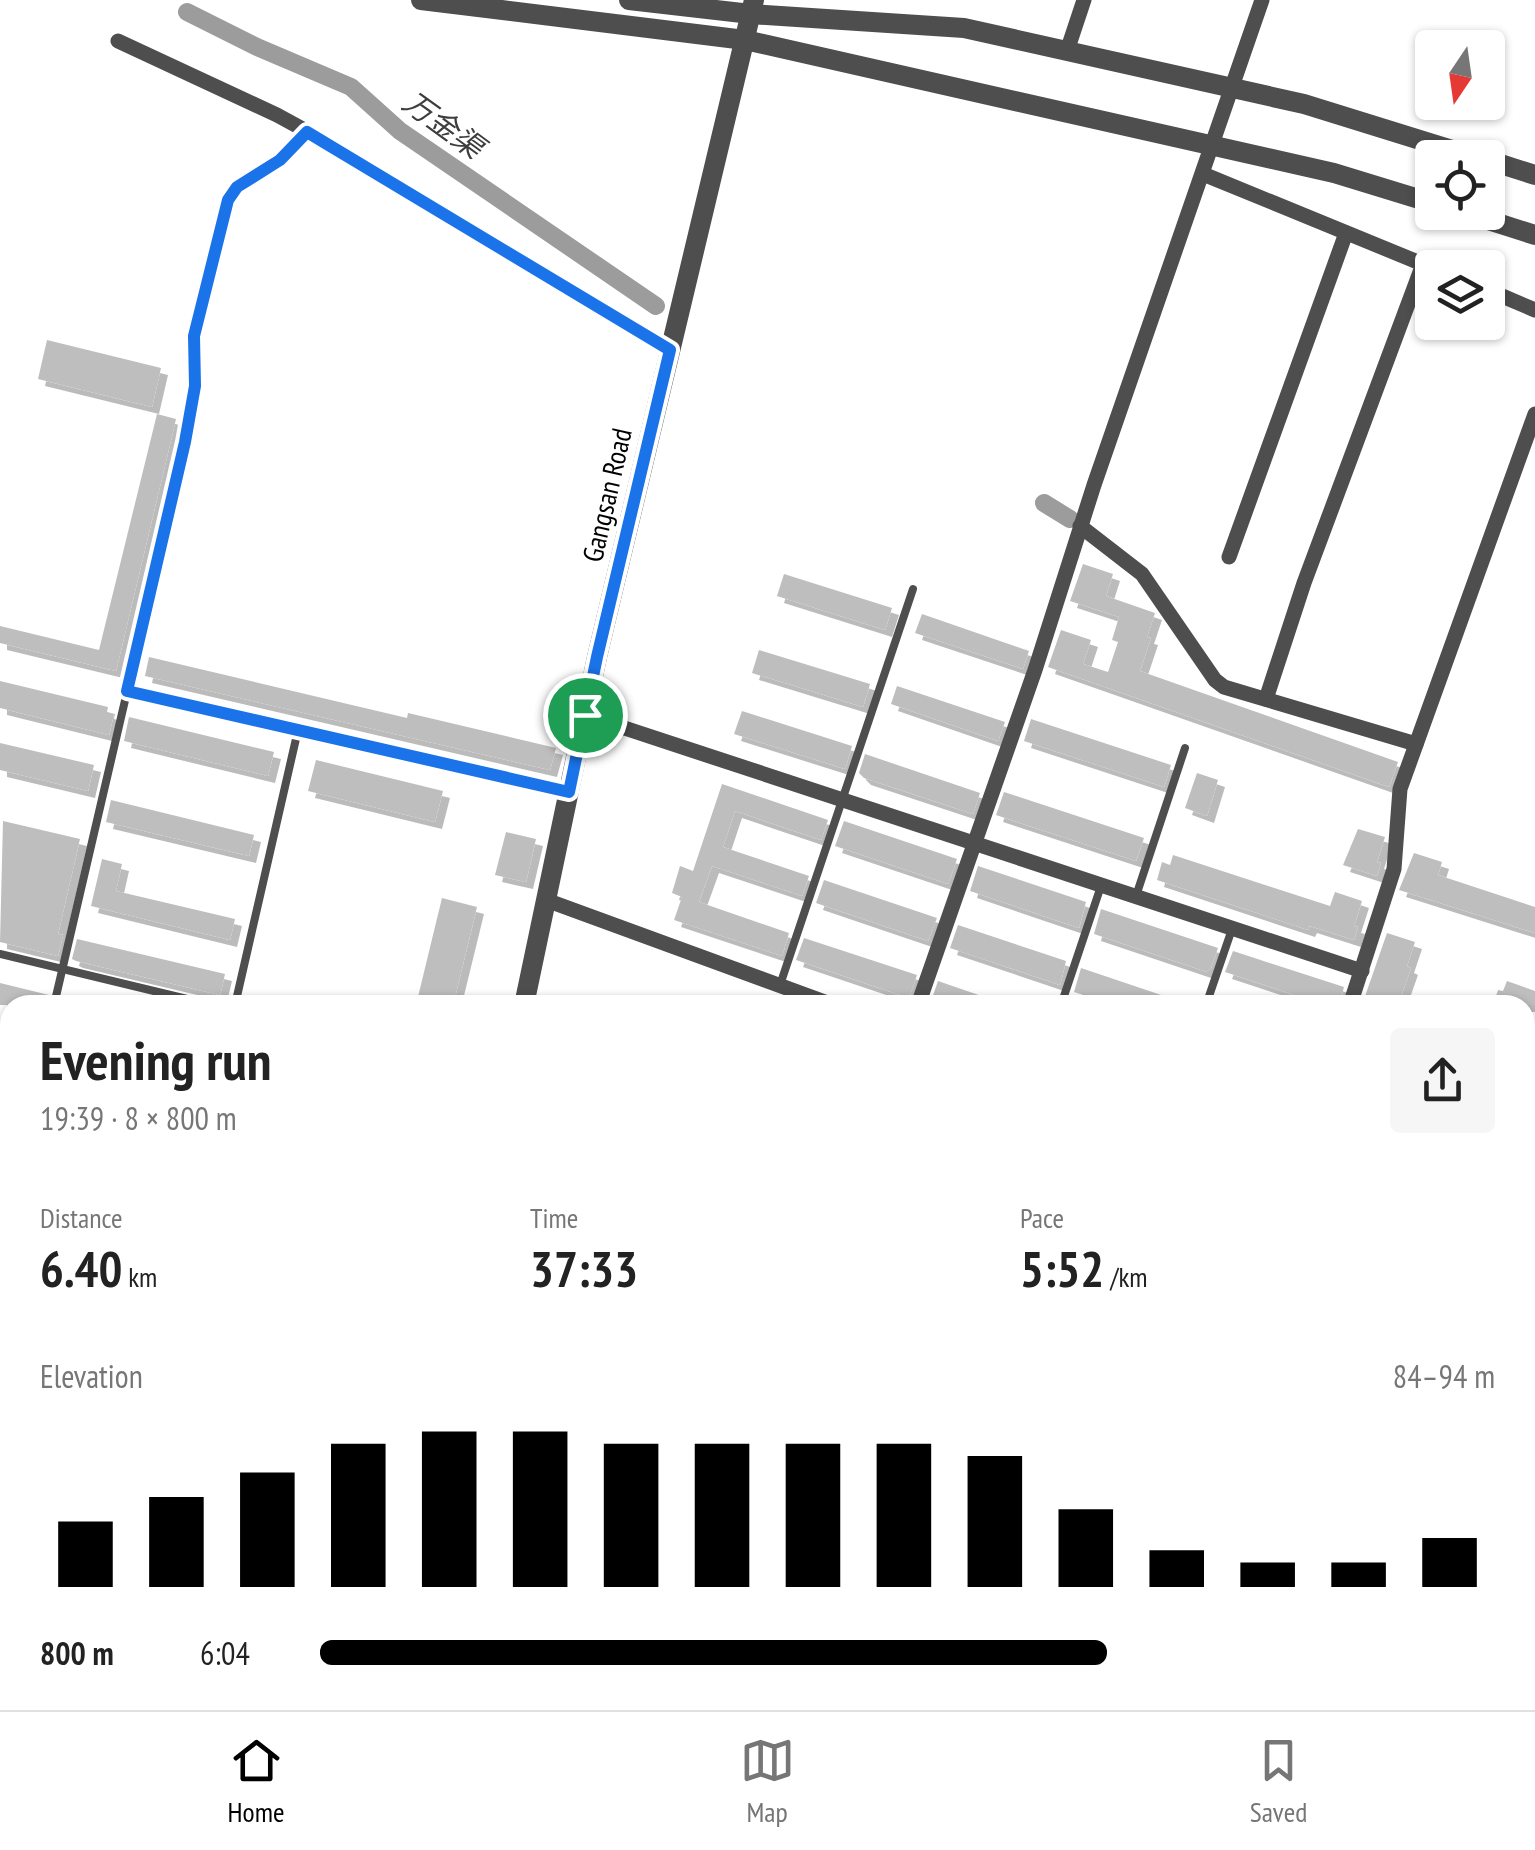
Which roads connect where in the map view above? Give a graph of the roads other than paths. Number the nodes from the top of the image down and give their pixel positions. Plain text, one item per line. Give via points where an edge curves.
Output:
1 (421, 0) edge
2 (629, 0) edge
3 (1084, 0) edge
4 (1262, 0) edge
5 (753, 7) edge
6 (745, 40) junction
7 (118, 41) dead end
8 (1067, 51) junction
9 (1232, 88) junction
10 (307, 132) junction
11 (1420, 140) edge
12 (1212, 146) junction
13 (1505, 165) edge
14 (1202, 174) junction
15 (1535, 175) edge
16 (1415, 198) edge
17 (1505, 225) edge
18 (1346, 232) junction
19 (1535, 235) edge
20 (1415, 261) edge
21 (1505, 297) edge
22 (1415, 299) edge
23 (1535, 310) edge
24 (670, 350) junction
25 (1535, 414) edge
26 (1080, 526) junction
27 (1229, 557) dead end
28 (913, 589) dead end
29 (127, 691) junction
30 (1266, 699) junction
31 (585, 715) junction
32 (298, 730) junction
33 (1416, 744) junction
34 (1185, 748) dead end
35 (569, 792) junction
36 (842, 800) junction
37 (974, 843) junction
38 (1101, 885) junction
39 (1136, 896) junction
40 (546, 900) junction
41 (1232, 928) junction
42 (0, 954) edge
43 (62, 969) junction
44 (1362, 971) junction
45 (780, 985) junction
46 (56, 995) edge
47 (170, 995) edge
48 (236, 995) edge
49 (526, 995) edge
50 (807, 995) edge
51 (921, 995) edge
52 (1065, 995) edge
53 (1209, 995) edge
54 (1354, 995) edge

1 - 6 street
2 - 5 street
3 - 8 street
4 - 9 street
5 - 6 street, Gangsan Road
5 - 8 street via 964,28
6 - 12 street
6 - 24 street, Gangsan Road
7 - 10 street
8 - 9 street
9 - 11 street
9 - 12 street
10 - 24 street
10 - 29 lane via 228,200 194,336 195,386 185,442
12 - 14 street
12 - 16 street
13 - 15 street
14 - 18 street
14 - 26 street
17 - 19 street
18 - 20 street
18 - 27 street
21 - 23 street
22 - 30 street
24 - 31 street, Gangsan Road
25 - 33 street
26 - 30 street via 1142,574 1215,680
26 - 37 street
28 - 36 lane
29 - 32 lane
29 - 43 lane
30 - 33 street
31 - 35 street, Gangsan Road
31 - 36 street
32 - 35 lane
32 - 48 lane
33 - 44 street via 1400,789 1394,869
34 - 39 lane
35 - 40 street, Gangsan Road
36 - 37 street
36 - 45 lane
37 - 38 street
37 - 51 street
38 - 39 street
38 - 52 lane
39 - 41 street
40 - 45 street
40 - 49 street, Gangsan Road
41 - 44 street
41 - 53 lane
42 - 43 lane
43 - 46 lane
43 - 47 lane
44 - 54 street
45 - 50 street

